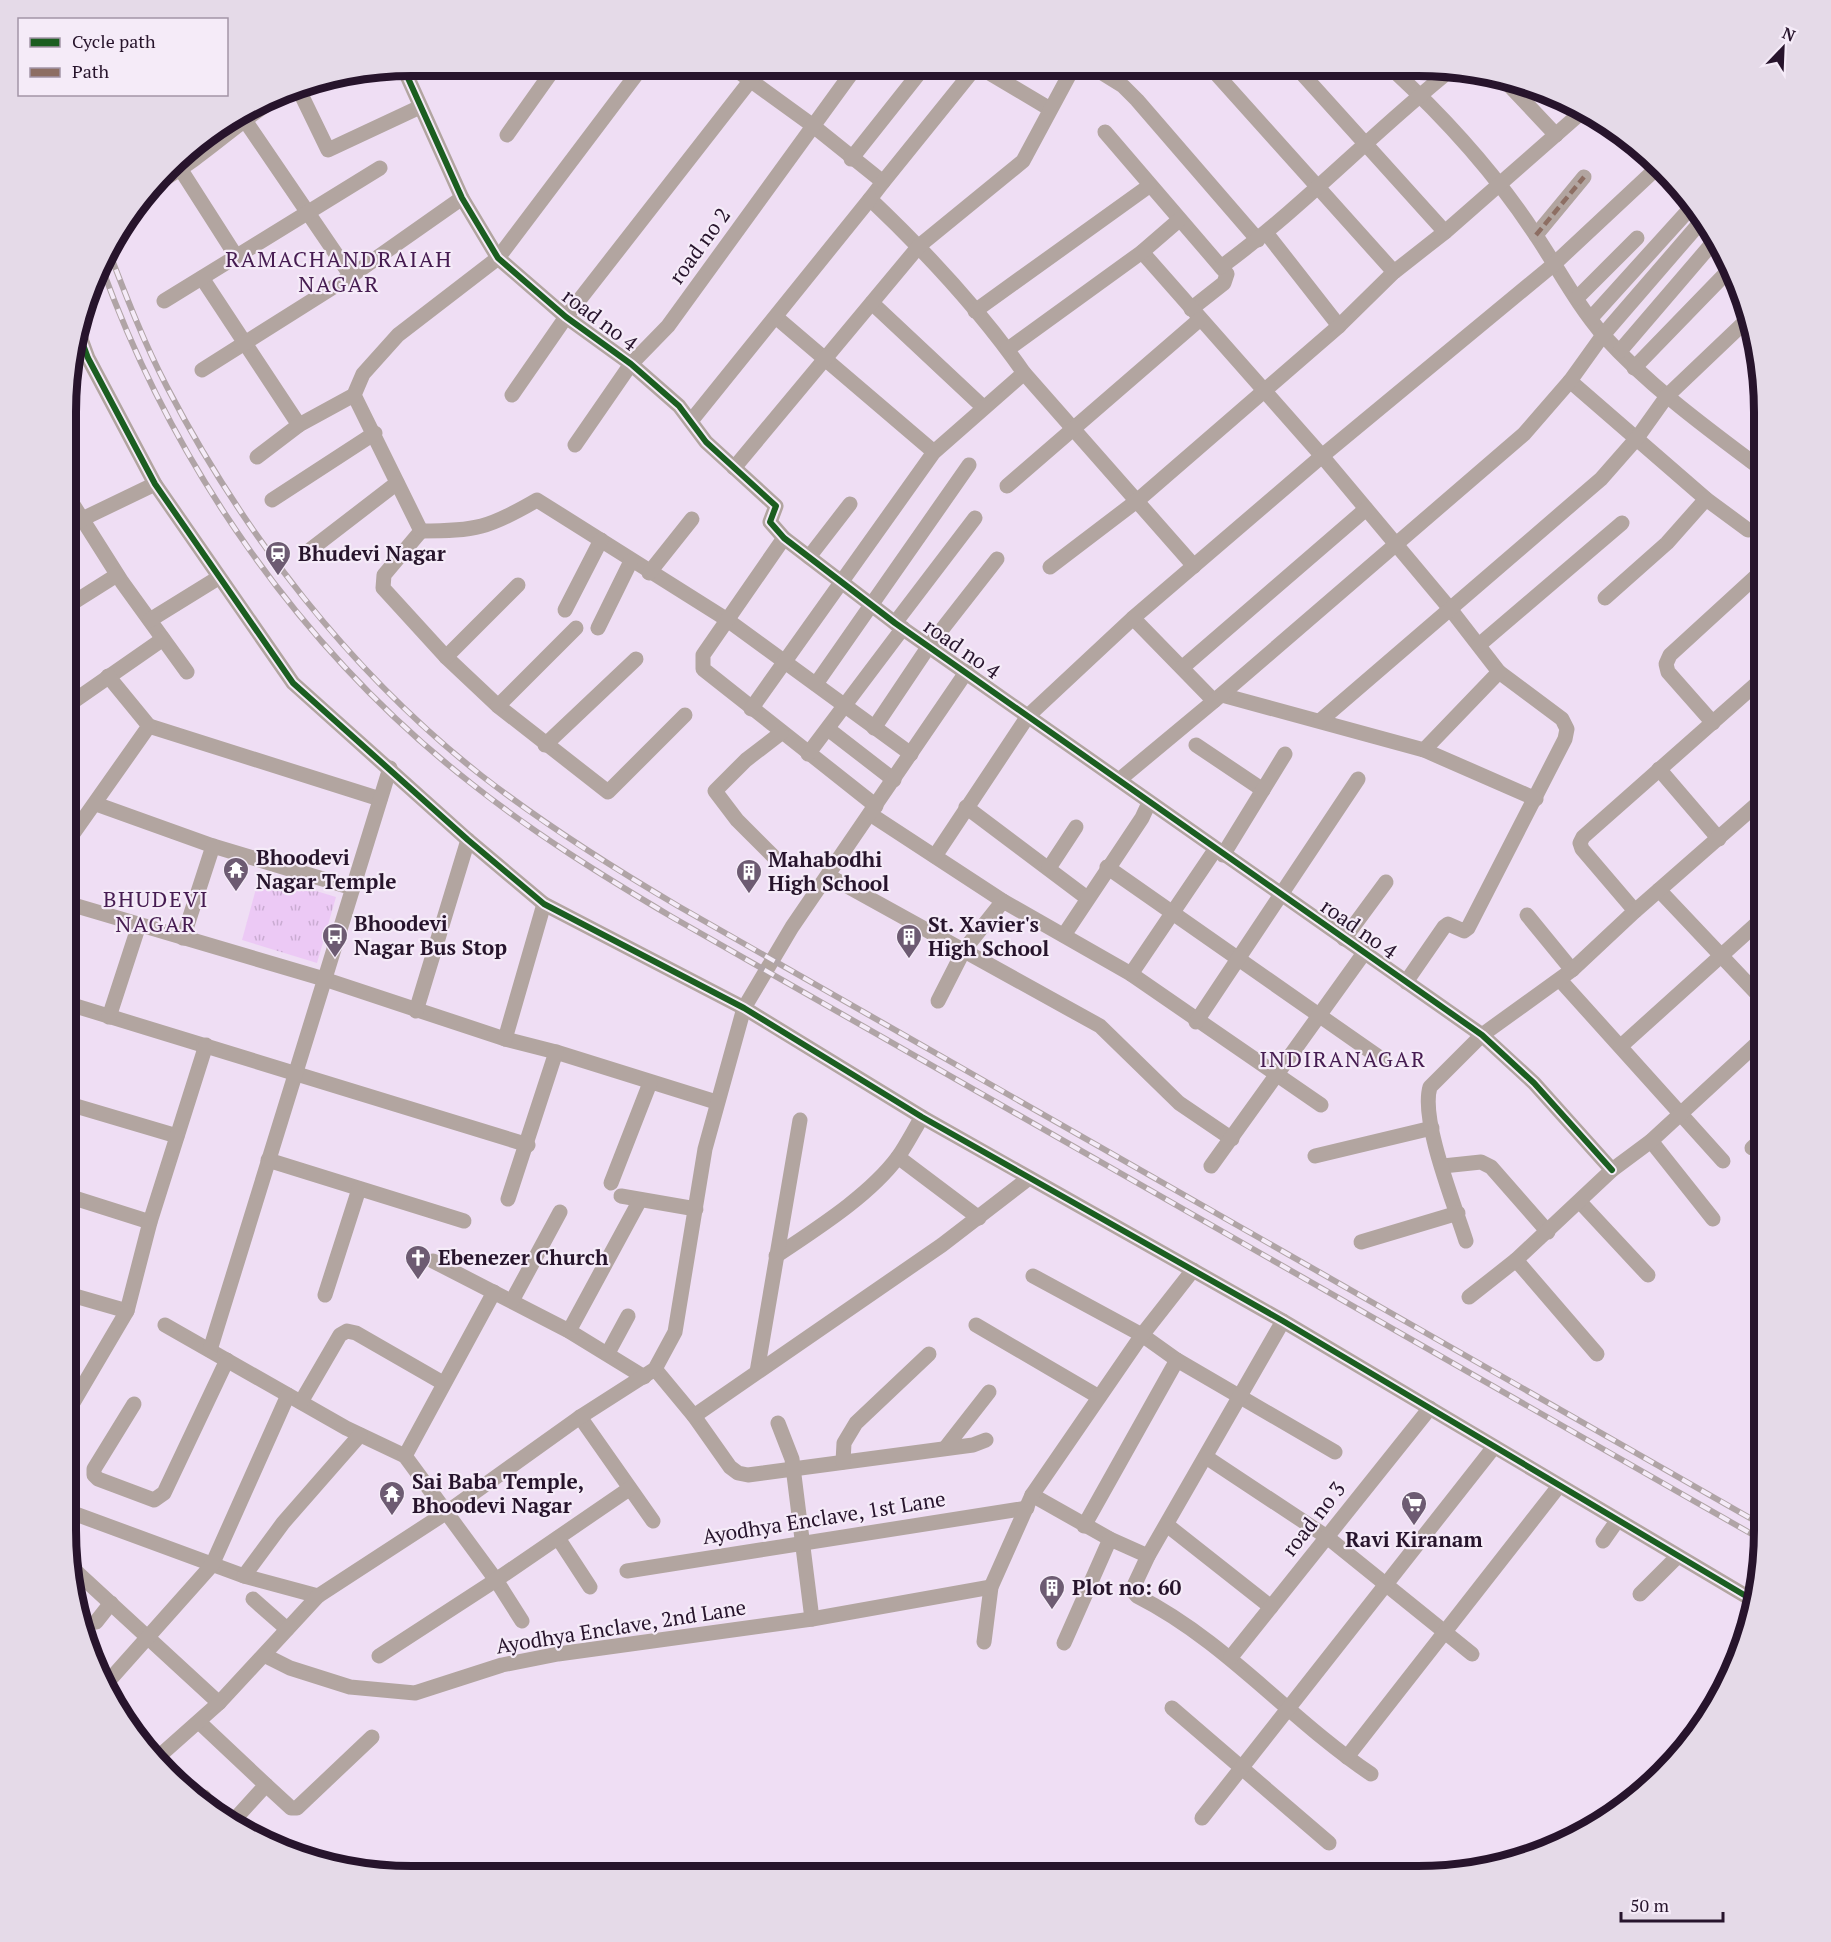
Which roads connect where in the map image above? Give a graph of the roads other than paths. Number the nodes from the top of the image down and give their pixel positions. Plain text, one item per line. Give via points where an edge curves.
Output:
1 (407, 76) edge
2 (549, 76) edge
3 (635, 76) edge
4 (746, 76) edge
5 (755, 76) edge
6 (849, 76) edge
7 (917, 76) edge
8 (969, 76) edge
9 (994, 76) edge
10 (1069, 76) edge
11 (1107, 76) edge
12 (1218, 76) edge
13 (1304, 76) edge
14 (1400, 76) edge
15 (1442, 77) edge
16 (752, 80) junction
17 (1514, 90) edge
18 (301, 95) edge
19 (1420, 95) junction
20 (420, 107) junction
21 (1050, 109) junction
22 (1577, 116) edge
23 (245, 120) edge
24 (812, 125) junction
25 (230, 130) edge
26 (1105, 132) dead end
27 (507, 135) dead end
28 (1556, 135) junction
29 (1366, 143) junction
30 (851, 159) junction
31 (380, 168) dead end
32 (181, 170) joint
33 (1653, 172) edge
34 (1584, 177) dead end
35 (883, 182) junction
36 (1499, 183) junction
37 (1149, 186) junction
38 (1318, 188) junction
39 (462, 198) junction
40 (870, 199) junction
41 (306, 212) junction
42 (1686, 213) dead end
43 (1179, 220) junction
44 (1698, 226) edge
45 (1445, 232) junction
46 (1536, 235) junction
47 (1262, 237) junction
48 (1637, 238) dead end
49 (1711, 245) edge
50 (919, 246) junction
51 (1142, 252) junction
52 (236, 256) junction
53 (498, 258) junction
54 (1553, 265) junction
55 (1221, 267) junction
56 (1394, 272) junction
57 (1725, 274) edge
58 (351, 276) junction
59 (202, 278) junction
60 (1577, 298) junction
61 (164, 301) dead end
62 (872, 303) junction
63 (975, 311) junction
64 (1195, 314) junction
65 (566, 317) junction
66 (777, 318) junction
67 (1591, 318) junction
68 (1743, 324) edge
69 (1339, 326) junction
70 (1603, 335) junction
71 (245, 343) junction
72 (83, 345) edge
73 (1008, 349) junction
74 (1620, 351) junction
75 (825, 358) junction
76 (631, 364) junction
77 (1634, 368) junction
78 (202, 370) dead end
79 (1024, 373) junction
80 (1570, 381) junction
81 (1263, 392) junction
82 (354, 395) junction
83 (512, 395) dead end
84 (1667, 396) junction
85 (982, 407) junction
86 (691, 421) junction
87 (299, 425) junction
88 (1073, 429) junction
89 (375, 433) junction
90 (1637, 438) junction
91 (575, 445) dead end
92 (934, 452) junction
93 (1322, 456) junction
94 (257, 457) dead end
95 (1754, 458) edge
96 (1751, 461) junction
97 (1754, 463) edge
98 (969, 465) dead end
99 (734, 468) junction
100 (397, 483) junction
101 (155, 484) junction
102 (1007, 486) dead end
103 (1706, 499) junction
104 (272, 500) dead end
105 (1138, 500) junction
106 (850, 504) dead end
107 (1366, 509) junction
108 (975, 518) dead end
109 (692, 519) dead end
110 (76, 522) edge
111 (1622, 523) dead end
112 (1748, 530) dead end
113 (421, 531) junction
114 (784, 538) junction
115 (601, 540) junction
116 (1396, 545) junction
117 (306, 553) dead end
118 (809, 557) junction
119 (997, 559) dead end
120 (631, 561) junction
121 (1194, 566) junction
122 (1050, 567) dead end
123 (649, 573) junction
124 (117, 575) junction
125 (218, 578) junction
126 (1754, 578) edge
127 (841, 583) junction
128 (518, 585) dead end
129 (1605, 598) dead end
130 (76, 601) edge
131 (873, 605) junction
132 (565, 610) dead end
133 (1452, 610) junction
134 (1133, 618) junction
135 (726, 619) junction
136 (150, 620) junction
137 (899, 625) junction
138 (576, 628) dead end
139 (598, 628) dead end
140 (163, 639) junction
141 (1479, 645) junction
142 (928, 646) junction
143 (446, 657) junction
144 (636, 659) dead end
145 (785, 661) junction
146 (1183, 666) junction
147 (967, 671) junction
148 (187, 672) dead end
149 (1499, 672) junction
150 (108, 676) junction
151 (816, 684) junction
152 (1754, 687) edge
153 (1218, 698) junction
154 (76, 699) edge
155 (498, 706) junction
156 (845, 706) junction
157 (751, 709) junction
158 (685, 715) dead end
159 (1028, 716) junction
160 (1321, 720) junction
161 (1713, 723) junction
162 (148, 726) junction
163 (874, 728) junction
164 (828, 729) junction
165 (781, 733) junction
166 (545, 745) junction
167 (1196, 745) dead end
168 (1424, 750) junction
169 (808, 754) junction
170 (911, 754) junction
171 (1285, 754) dead end
172 (390, 768) junction
173 (1659, 769) junction
174 (1358, 779) dead end
175 (894, 780) junction
176 (1119, 780) junction
177 (1263, 790) junction
178 (380, 799) junction
179 (1536, 799) junction
180 (1149, 803) junction
181 (96, 804) junction
182 (966, 807) junction
183 (1754, 807) edge
184 (873, 810) junction
185 (1076, 827) dead end
186 (76, 830) edge
187 (1719, 839) junction
188 (468, 840) junction
189 (213, 846) junction
190 (1219, 852) junction
191 (773, 856) dead end
192 (934, 856) junction
193 (1107, 867) junction
194 (1049, 868) junction
195 (829, 876) junction
196 (1386, 882) dead end
197 (353, 888) junction
198 (1659, 890) junction
199 (1280, 894) junction
200 (1087, 898) junction
201 (1003, 900) junction
202 (544, 904) junction
203 (76, 906) edge
204 (1635, 911) junction
205 (1172, 913) junction
206 (1527, 915) dead end
207 (1754, 925) edge
208 (139, 926) junction
209 (1064, 935) junction
210 (183, 938) junction
211 (1344, 939) junction
212 (964, 950) junction
213 (1364, 953) junction
214 (1721, 956) junction
215 (1237, 960) junction
216 (1131, 974) junction
217 (1566, 975) junction
218 (324, 979) junction
219 (1406, 982) junction
220 (1754, 991) edge
221 (938, 1001) dead end
222 (76, 1006) edge
223 (744, 1008) junction
224 (416, 1011) junction
225 (1320, 1016) junction
226 (109, 1017) junction
227 (1196, 1022) junction
228 (1482, 1035) junction
229 (505, 1039) junction
230 (206, 1045) junction
231 (1621, 1046) junction
232 (1754, 1046) edge
233 (556, 1052) junction
234 (1383, 1060) dead end
235 (295, 1073) junction
236 (1277, 1075) junction
237 (650, 1083) junction
238 (716, 1102) junction
239 (1321, 1104) dead end
240 (76, 1106) edge
241 (1680, 1114) junction
242 (922, 1117) junction
243 (800, 1120) dead end
244 (1432, 1128) junction
245 (177, 1136) junction
246 (1232, 1139) junction
247 (1651, 1141) junction
248 (528, 1145) junction
249 (1315, 1156) dead end
250 (898, 1157) junction
251 (268, 1161) junction
252 (1723, 1161) dead end
253 (1211, 1166) dead end
254 (1443, 1166) junction
255 (1612, 1170) junction
256 (1029, 1178) junction
257 (611, 1183) dead end
258 (359, 1189) junction
259 (621, 1196) dead end
260 (76, 1199) edge
261 (508, 1199) dead end
262 (640, 1200) junction
263 (1580, 1202) junction
264 (696, 1209) junction
265 (560, 1212) dead end
266 (1458, 1213) junction
267 (979, 1218) junction
268 (1713, 1219) dead end
269 (464, 1221) dead end
270 (150, 1222) junction
271 (1548, 1232) junction
272 (1466, 1241) dead end
273 (1361, 1242) dead end
274 (776, 1256) junction
275 (1516, 1260) junction
276 (434, 1261) dead end
277 (1193, 1270) junction
278 (1648, 1275) dead end
279 (1033, 1276) dead end
280 (494, 1292) junction
281 (325, 1295) dead end
282 (76, 1296) edge
283 (1469, 1297) dead end
284 (512, 1301) junction
285 (126, 1311) junction
286 (628, 1316) dead end
287 (1283, 1321) junction
288 (165, 1325) dead end
289 (976, 1325) dead end
290 (569, 1331) junction
291 (1142, 1335) junction
292 (210, 1350) junction
293 (608, 1353) junction
294 (929, 1354) dead end
295 (1597, 1354) dead end
296 (227, 1360) junction
297 (1177, 1360) junction
298 (757, 1372) junction
299 (650, 1373) junction
300 (443, 1383) junction
301 (989, 1392) dead end
302 (1240, 1396) junction
303 (76, 1397) edge
304 (1099, 1397) junction
305 (295, 1399) junction
306 (134, 1404) dead end
307 (1430, 1408) junction
308 (694, 1416) junction
309 (580, 1417) junction
310 (778, 1423) dead end
311 (360, 1435) junction
312 (986, 1440) dead end
313 (946, 1447) junction
314 (1494, 1447) junction
315 (1335, 1452) dead end
316 (405, 1456) junction
317 (1206, 1457) junction
318 (843, 1462) junction
319 (793, 1469) junction
320 (1559, 1486) junction
321 (629, 1489) junction
322 (1030, 1501) junction
323 (447, 1512) junction
324 (76, 1514) edge
325 (653, 1521) dead end
326 (1617, 1521) junction
327 (1167, 1525) junction
328 (1084, 1526) junction
329 (1327, 1537) junction
330 (558, 1538) junction
331 (1110, 1539) junction
332 (1603, 1541) dead end
333 (804, 1542) junction
334 (1148, 1556) junction
335 (1677, 1557) junction
336 (212, 1565) junction
337 (627, 1571) dead end
338 (79, 1574) edge
339 (244, 1576) junction
340 (496, 1580) junction
341 (1387, 1584) junction
342 (590, 1587) dead end
343 (991, 1587) junction
344 (1640, 1594) dead end
345 (318, 1596) junction
346 (1748, 1597) edge
347 (254, 1599) dead end
348 (111, 1604) junction
349 (1271, 1607) junction
350 (812, 1619) junction
351 (522, 1621) dead end
352 (96, 1622) dead end
353 (287, 1629) junction
354 (1447, 1632) junction
355 (148, 1635) junction
356 (984, 1642) dead end
357 (1064, 1644) dead end
358 (1472, 1654) dead end
359 (264, 1655) junction
360 (379, 1656) dead end
361 (1232, 1657) junction
362 (111, 1677) edge
363 (219, 1703) junction
364 (1172, 1708) dead end
365 (1289, 1708) junction
366 (199, 1722) junction
367 (372, 1737) dead end
368 (162, 1754) edge
369 (1347, 1757) junction
370 (1243, 1766) junction
371 (1371, 1773) dead end
372 (266, 1785) junction
373 (237, 1817) edge
374 (1202, 1818) dead end
375 (1329, 1843) dead end

1 - 20 street, road no 4
2 - 27 street
3 - 53 street
4 - 16 street
5 - 16 street
6 - 24 street, road no 2
7 - 30 street
8 - 35 street
9 - 21 street
10 - 21 street
11 - 47 street via 1137,100
12 - 38 street
13 - 29 street
14 - 19 street
15 - 19 street
16 - 24 street
16 - 65 street
17 - 28 street
18 - 20 street via 328,150
19 - 29 street
19 - 36 street
20 - 39 street, road no 4
21 - 50 street via 1023,161
22 - 28 street
23 - 41 street
24 - 30 street
24 - 76 street, road no 2 via 668,326
25 - 32 street
26 - 37 street
28 - 36 street
29 - 38 street
29 - 45 street
30 - 35 street
31 - 41 street
32 - 52 street
33 - 54 street
34 - 46 street
35 - 40 street
36 - 45 street
36 - 46 street
37 - 43 street
37 - 63 street
38 - 47 street
38 - 56 street
39 - 53 street, road no 4
39 - 58 street
40 - 50 street
40 - 66 street
41 - 52 street
41 - 58 street
42 - 67 street
43 - 51 street
43 - 55 street
44 - 70 street
45 - 56 street
46 - 54 street
47 - 55 street
47 - 69 street
48 - 60 street
49 - 74 street
50 - 62 street
50 - 63 street
51 - 64 street
51 - 73 street
52 - 59 street
53 - 65 street, road no 4
53 - 82 street via 398,334 363,374
54 - 60 street
54 - 93 street
55 - 64 street via 1227,274 1224,283
56 - 69 street
57 - 77 street
58 - 71 street
59 - 61 street
59 - 71 street
60 - 67 street
62 - 75 street
62 - 85 street
63 - 73 street
64 - 81 street
64 - 88 street
65 - 76 street, road no 4
65 - 83 street
66 - 75 street
66 - 86 street
67 - 70 street
68 - 84 street
69 - 81 street
70 - 74 street
70 - 80 street
71 - 78 street
71 - 87 street
72 - 101 street
73 - 79 street
74 - 77 street
75 - 92 street
75 - 99 street
76 - 86 street, road no 4 via 680,406
76 - 91 street, road no 2
77 - 84 street
79 - 85 street
79 - 88 street
80 - 90 street
80 - 116 street via 1524,434
81 - 93 street
81 - 105 street
82 - 87 street
82 - 89 street
84 - 90 street
84 - 96 street
85 - 92 street
86 - 99 street, road no 4 via 706,442
87 - 94 street
88 - 102 street
88 - 105 street
89 - 100 street
89 - 104 street
90 - 103 street
90 - 133 street via 1601,479
92 - 127 street
93 - 107 street
93 - 121 street
95 - 96 street
96 - 97 street
98 - 131 street
99 - 114 street, road no 4 via 776,506 770,522
100 - 113 street
100 - 117 street
101 - 110 street
101 - 125 street
103 - 112 street
103 - 129 street via 1667,543
105 - 121 street
105 - 122 street
106 - 118 street
107 - 116 street
107 - 146 street
108 - 137 street
109 - 123 street
110 - 124 street
111 - 141 street
113 - 115 street via 467,531 498,522 537,500
113 - 143 street via 384,575 383,588
114 - 118 street, road no 4
114 - 135 street
115 - 120 street
115 - 132 street
116 - 133 street
116 - 153 street
118 - 127 street, road no 4
119 - 142 street
120 - 123 street
120 - 139 street
121 - 134 street
123 - 135 street
124 - 130 street
124 - 136 street
125 - 136 street
125 - 172 street via 293,683
126 - 161 street via 1670,655 1666,664 1668,672
127 - 131 street, road no 4
127 - 145 street
128 - 143 street
131 - 137 street, road no 4
131 - 151 street
133 - 141 street
133 - 160 street
134 - 146 street
134 - 159 street
135 - 145 street
135 - 157 street via 703,655 703,669
136 - 140 street
137 - 142 street, road no 4
137 - 156 street
138 - 155 street
140 - 148 street
140 - 150 street
141 - 149 street
142 - 147 street, road no 4
142 - 163 street
143 - 155 street
144 - 166 street
145 - 151 street
145 - 157 street
146 - 153 street
147 - 159 street, road no 4
147 - 170 street
149 - 168 street
149 - 179 street via 1562,719 1567,729
150 - 154 street
150 - 162 street
151 - 156 street
152 - 161 street
153 - 160 street
153 - 176 street
155 - 166 street
156 - 163 street
156 - 164 street
157 - 165 street
158 - 166 street via 608,792
159 - 176 street, road no 4
159 - 182 street
160 - 168 street
161 - 173 street
162 - 178 street
162 - 181 street
163 - 170 street
164 - 169 street
164 - 175 street
165 - 169 street
165 - 191 street via 715,791
167 - 177 street
168 - 179 street
169 - 184 street
170 - 175 street
171 - 177 street
172 - 178 street
172 - 188 street
173 - 187 street
173 - 204 street via 1580,843
174 - 199 street
175 - 184 street
176 - 180 street, road no 4
177 - 190 street
178 - 197 street
179 - 219 street via 1468,927 1464,931 1448,924 1444,927
180 - 190 street, road no 4
180 - 193 street
181 - 186 street
181 - 189 street
182 - 192 street
182 - 194 street
183 - 187 street
184 - 192 street
184 - 195 street
185 - 194 street
187 - 198 street
188 - 202 street
188 - 224 street
189 - 197 street
189 - 210 street
190 - 199 street, road no 4
190 - 205 street
192 - 201 street
193 - 200 street
193 - 205 street
194 - 200 street
195 - 212 street
195 - 223 street via 792,927
196 - 211 street
197 - 218 street
198 - 204 street
198 - 214 street
199 - 211 street, road no 4
199 - 215 street
200 - 209 street
201 - 209 street
201 - 212 street
202 - 223 street
202 - 229 street
203 - 208 street
204 - 217 street
205 - 215 street
205 - 216 street
206 - 217 street
207 - 214 street
208 - 210 street
208 - 226 street
209 - 216 street
210 - 218 street
211 - 213 street, road no 4
212 - 221 street
212 - 246 street via 1100,1026 1179,1103
213 - 219 street, road no 4
213 - 225 street
214 - 220 street
214 - 231 street
215 - 225 street
215 - 227 street
216 - 227 street
217 - 228 street
217 - 231 street
218 - 224 street
218 - 235 street
219 - 228 street, road no 4
222 - 226 street
223 - 238 street
223 - 242 street
224 - 229 street
225 - 234 street
225 - 236 street
226 - 230 street
227 - 236 street
228 - 244 street via 1430,1087 1427,1098
228 - 255 street, road no 4 via 1534,1083
229 - 233 street
230 - 235 street
230 - 245 street
231 - 241 street
232 - 241 street
233 - 237 street
233 - 248 street
235 - 248 street
235 - 251 street
236 - 239 street
236 - 246 street
237 - 238 street
237 - 257 street
238 - 264 street
240 - 245 street
241 - 247 street
241 - 252 street
242 - 250 street
242 - 256 street
243 - 274 street
244 - 249 street
244 - 254 street
245 - 270 street
246 - 253 street
247 - 255 street
247 - 268 street
248 - 261 street
250 - 267 street
250 - 274 street via 852,1201
251 - 258 street
251 - 292 street
254 - 266 street
254 - 271 street via 1481,1162 1491,1167
255 - 263 street
256 - 267 street
256 - 277 street
258 - 269 street
258 - 281 street
259 - 262 street
260 - 270 street
262 - 264 street
262 - 290 street
263 - 271 street
263 - 278 street
264 - 299 street via 675,1332
265 - 284 street
266 - 272 street
266 - 273 street
267 - 298 street
270 - 285 street
271 - 275 street
274 - 298 street
275 - 283 street
275 - 295 street
276 - 280 street
277 - 287 street
277 - 291 street
279 - 291 street
280 - 284 street
280 - 300 street
282 - 285 street
284 - 290 street
285 - 303 street
286 - 293 street
287 - 302 street
287 - 307 street
288 - 292 street
289 - 304 street
290 - 293 street
291 - 297 street
291 - 304 street
292 - 296 street
293 - 299 street
294 - 318 street via 856,1423 844,1443
296 - 305 street
296 - 306 street via 164,1493 154,1500 94,1474
297 - 302 street
297 - 328 street
298 - 308 street
299 - 308 street
299 - 309 street
300 - 305 street via 357,1333 347,1331 340,1335
300 - 316 street
301 - 313 street
302 - 315 street
302 - 317 street
304 - 322 street
305 - 311 street
305 - 336 street
307 - 314 street
307 - 329 street, road no 3
308 - 319 street via 738,1473
309 - 321 street
309 - 323 street
310 - 319 street
311 - 316 street
311 - 339 street via 283,1523
312 - 313 street
313 - 318 street
314 - 320 street
314 - 341 street
316 - 323 street
317 - 327 street
317 - 329 street
318 - 319 street
319 - 333 street
320 - 326 street
320 - 354 street
321 - 325 street
321 - 330 street
322 - 328 street
322 - 333 street, Ayodhya Enclave, 1st Lane
322 - 343 street
323 - 340 street
323 - 345 street
324 - 336 street
326 - 332 street
326 - 335 street
327 - 334 street
327 - 349 street
328 - 331 street
329 - 341 street
329 - 349 street, road no 3
330 - 340 street
330 - 342 street
331 - 334 street
331 - 357 street
333 - 337 street, Ayodhya Enclave, 1st Lane
333 - 350 street
334 - 361 street via 1132,1590
335 - 344 street
335 - 346 street
336 - 339 street
336 - 355 street
338 - 348 street
339 - 345 street
340 - 351 street
340 - 360 street
341 - 354 street
341 - 365 street
343 - 350 street, Ayodhya Enclave, 2nd Lane
343 - 356 street
345 - 353 street
347 - 353 street
348 - 352 street
348 - 355 street
349 - 361 street, road no 3
350 - 359 street, Ayodhya Enclave, 2nd Lane via 502,1665 415,1693 350,1687 290,1668
353 - 359 street
354 - 358 street
354 - 369 street
355 - 362 street
355 - 363 street
359 - 363 street
361 - 365 street
363 - 366 street
364 - 370 street
365 - 369 street
365 - 370 street
366 - 368 street
366 - 372 street
367 - 372 street via 297,1808 291,1808
369 - 371 street
370 - 374 street
370 - 375 street
372 - 373 street

